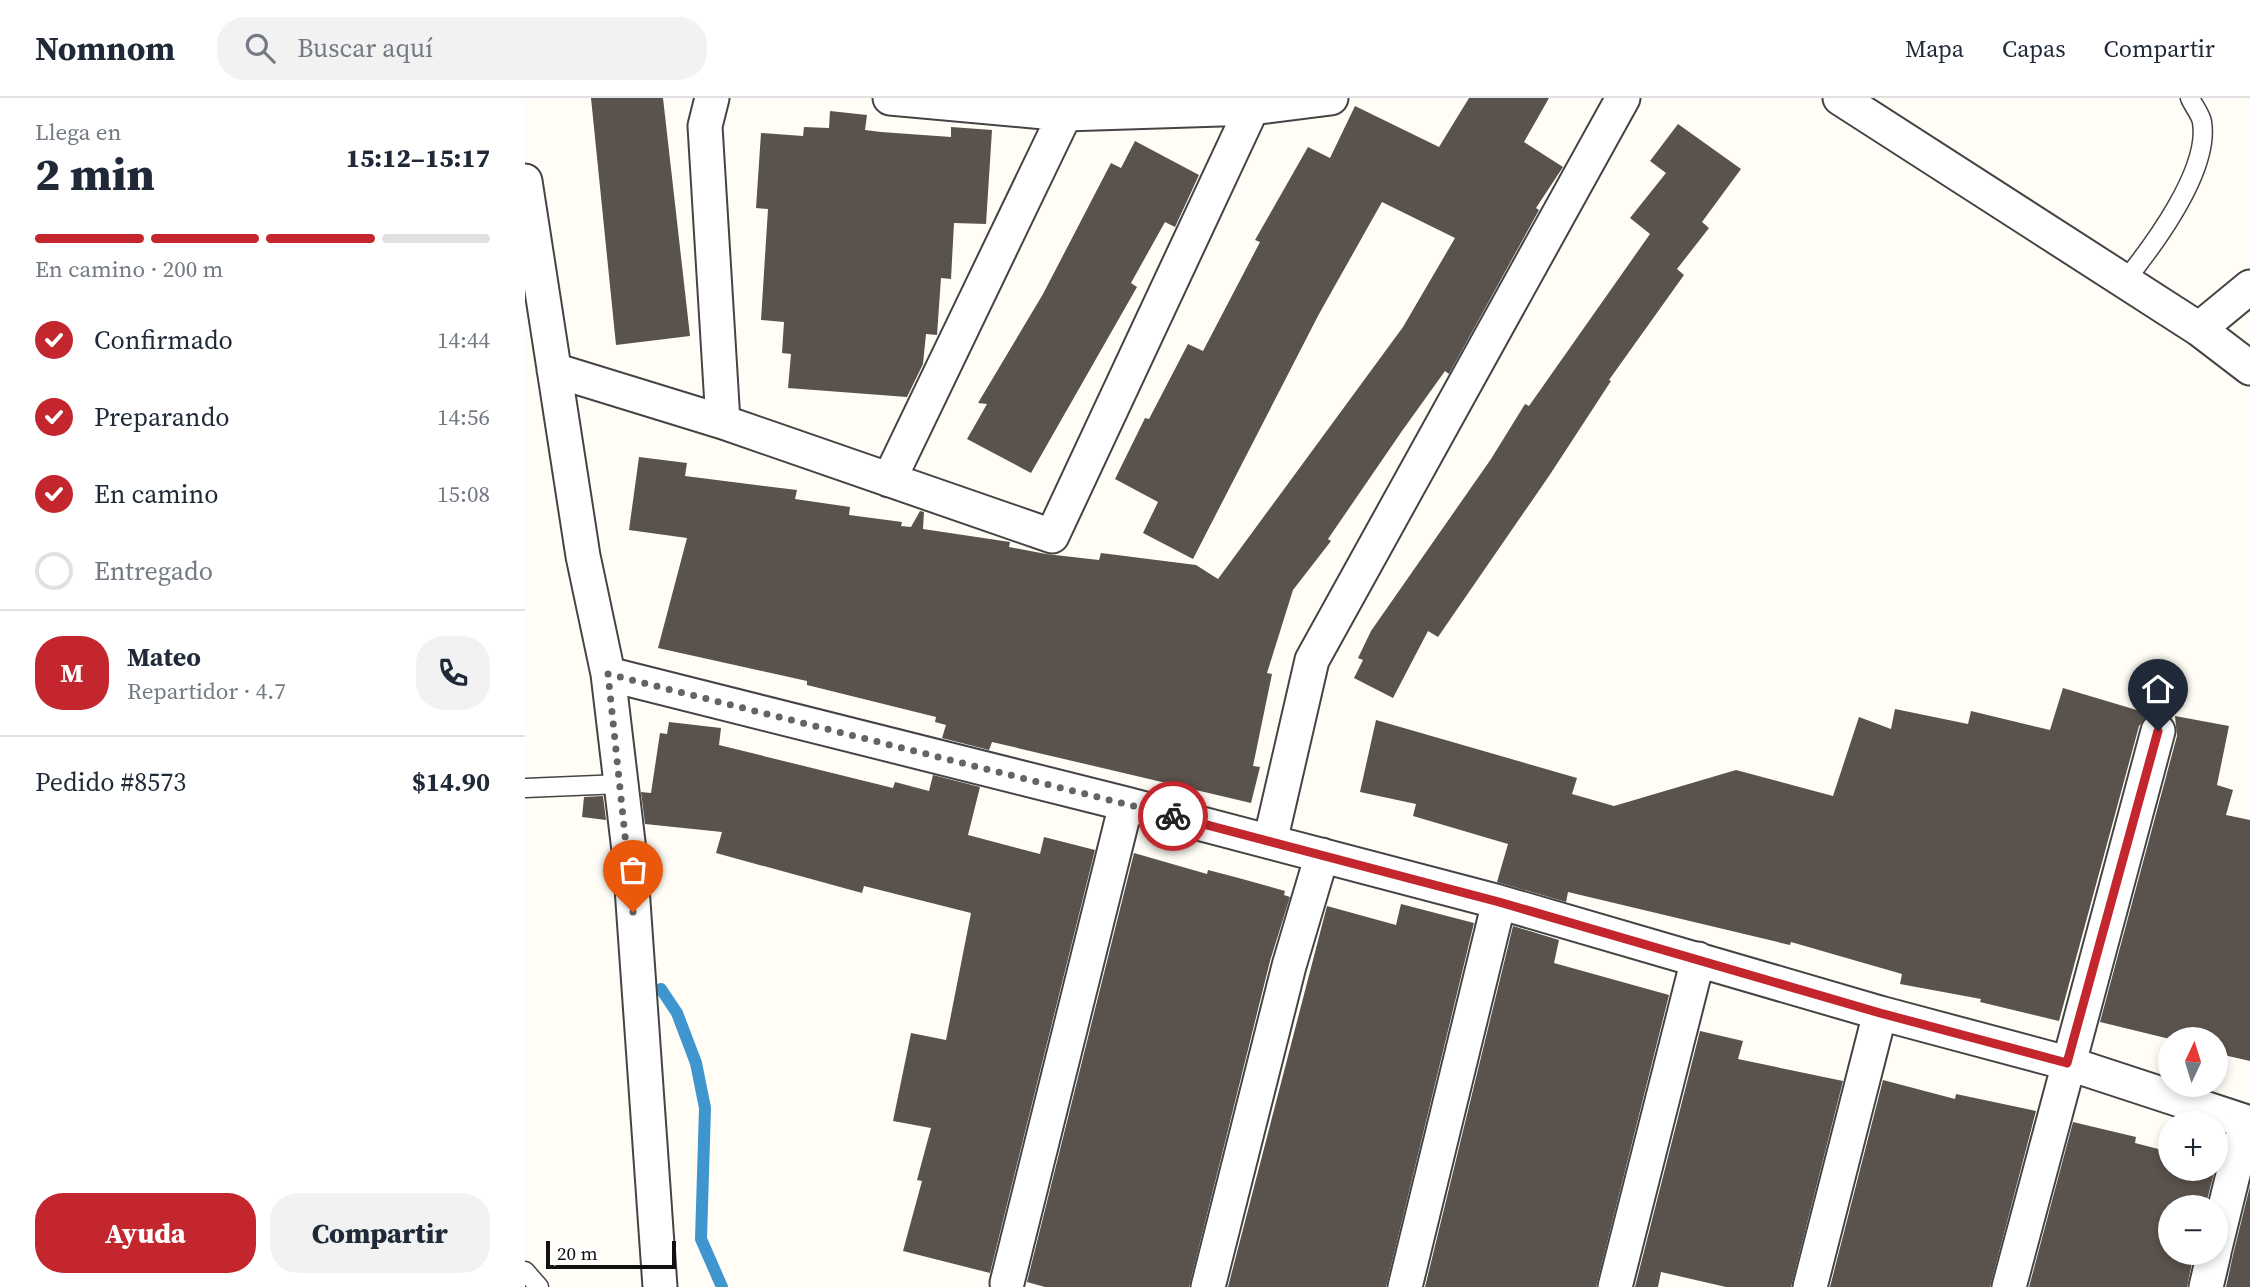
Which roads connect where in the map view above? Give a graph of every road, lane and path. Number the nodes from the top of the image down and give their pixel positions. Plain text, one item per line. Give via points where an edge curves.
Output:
1 (712, 98) edge
2 (890, 98) edge
3 (1331, 98) edge
4 (1623, 98) edge
5 (1840, 98) edge
6 (2190, 98) edge
7 (1252, 108) junction
8 (1065, 114) junction
9 (525, 181) edge
10 (2124, 282) junction
11 (2250, 287) edge
12 (2199, 329) junction
13 (2250, 368) edge
14 (554, 370) junction
15 (723, 422) junction
16 (889, 480) junction
17 (608, 674) junction
18 (2158, 731) dead end
19 (621, 784) junction
20 (525, 788) edge
21 (1126, 804) junction
22 (1270, 842) junction
23 (1322, 855) junction
24 (1499, 902) junction
25 (1698, 960) junction
26 (1880, 1013) junction
27 (2067, 1063) junction
28 (2248, 1122) edge
29 (2228, 1200) edge
30 (2212, 1265) edge
31 (525, 1271) edge
32 (1007, 1283) dead end
33 (539, 1287) edge
34 (660, 1287) edge
35 (1208, 1287) edge
36 (1405, 1287) edge
37 (1615, 1287) edge
38 (1810, 1287) edge
39 (2009, 1287) edge
40 (2206, 1287) edge

1 - 15 street via 705,126
2 - 8 street
3 - 7 street
4 - 22 street via 1312,660
5 - 10 street
6 - 10 lane via 2203,121 2196,169 2153,246
7 - 8 street
7 - 16 street via 1052,536
8 - 16 street
9 - 14 street
10 - 12 street
11 - 12 street
12 - 13 street
14 - 15 street
14 - 17 street via 583,556
15 - 16 street
17 - 19 street
17 - 21 street
18 - 27 street
19 - 20 lane
19 - 34 street
21 - 22 street
21 - 32 street
22 - 23 street
23 - 24 street
23 - 35 street via 1289,966
24 - 25 street
24 - 36 street
25 - 26 street
25 - 37 street
26 - 27 street
26 - 38 street
27 - 28 street
27 - 39 street
28 - 29 street
30 - 40 street
31 - 33 lane

